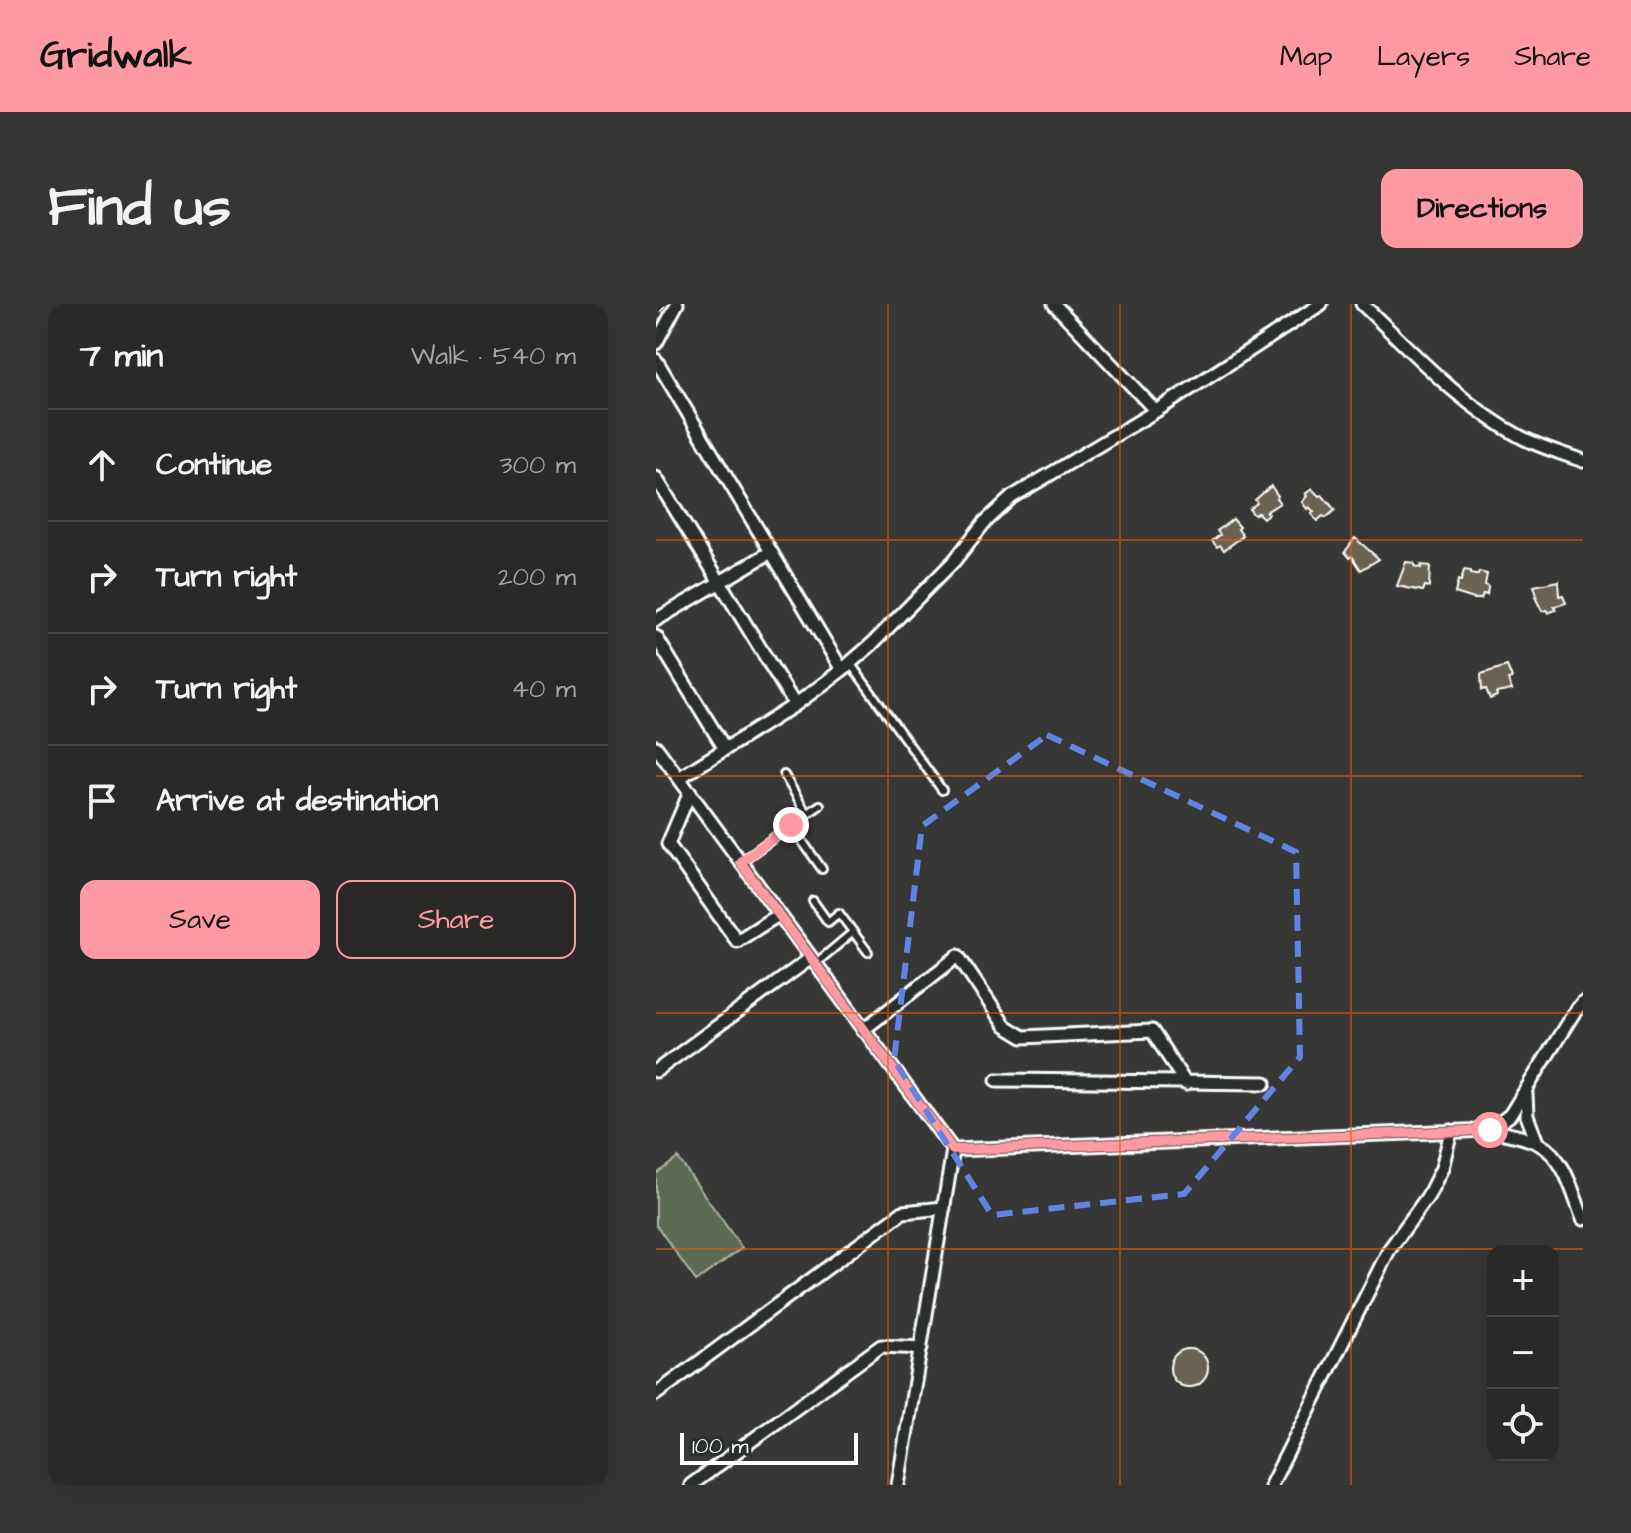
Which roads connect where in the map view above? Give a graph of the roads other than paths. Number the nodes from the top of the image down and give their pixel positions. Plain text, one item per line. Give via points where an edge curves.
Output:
1 (677, 304) edge
2 (1054, 304) edge
3 (1321, 304) edge
4 (1362, 304) edge
5 (656, 343) edge
6 (656, 360) edge
7 (1156, 411) junction
8 (1583, 461) edge
9 (656, 478) edge
10 (771, 552) junction
11 (720, 583) junction
12 (656, 620) edge
13 (656, 637) edge
14 (846, 667) junction
15 (795, 705) junction
16 (656, 747) edge
17 (725, 749) junction
18 (784, 775) dead end
19 (679, 778) junction
20 (942, 790) dead end
21 (690, 792) junction
22 (820, 805) dead end
23 (807, 814) junction
24 (791, 825) junction
25 (740, 862) junction
26 (822, 869) dead end
27 (813, 901) dead end
28 (778, 915) junction
29 (853, 932) junction
30 (868, 952) dead end
31 (813, 961) junction
32 (1583, 1002) edge
33 (863, 1030) junction
34 (656, 1071) edge
35 (997, 1080) dead end
36 (1265, 1083) dead end
37 (1186, 1084) junction
38 (1526, 1093) junction
39 (1490, 1130) junction
40 (1451, 1131) junction
41 (1537, 1142) junction
42 (953, 1150) junction
43 (944, 1208) junction
44 (1583, 1219) edge
45 (921, 1348) junction
46 (656, 1394) edge
47 (691, 1485) edge
48 (898, 1485) edge
49 (1271, 1485) edge

1 - 5 street
2 - 7 street
3 - 7 street
4 - 8 street via 1500,425
6 - 10 street
7 - 14 street via 1012,497
9 - 11 street
10 - 11 street
10 - 14 street
11 - 12 street
11 - 15 street
13 - 17 street
14 - 15 street
14 - 20 lane
15 - 17 street
16 - 19 street
17 - 19 street
18 - 23 lane
19 - 21 street
21 - 25 street
21 - 28 street via 668,844 737,941
22 - 23 lane
23 - 24 lane
24 - 25 lane
24 - 26 lane
25 - 28 street
27 - 29 lane via 828,922 839,913
28 - 31 street
29 - 30 lane
29 - 31 lane
31 - 33 street
31 - 34 street
32 - 38 street
33 - 37 street via 958,956 1005,1026 1023,1037 1152,1031
33 - 42 street
35 - 37 street
36 - 37 street
38 - 39 street
38 - 41 street via 1527,1116
39 - 40 street
39 - 41 street
40 - 42 street
40 - 49 street via 1428,1196 1389,1250
41 - 44 street via 1562,1168
42 - 43 street
43 - 45 street
43 - 46 street via 903,1212
45 - 47 street via 881,1346
45 - 48 street

